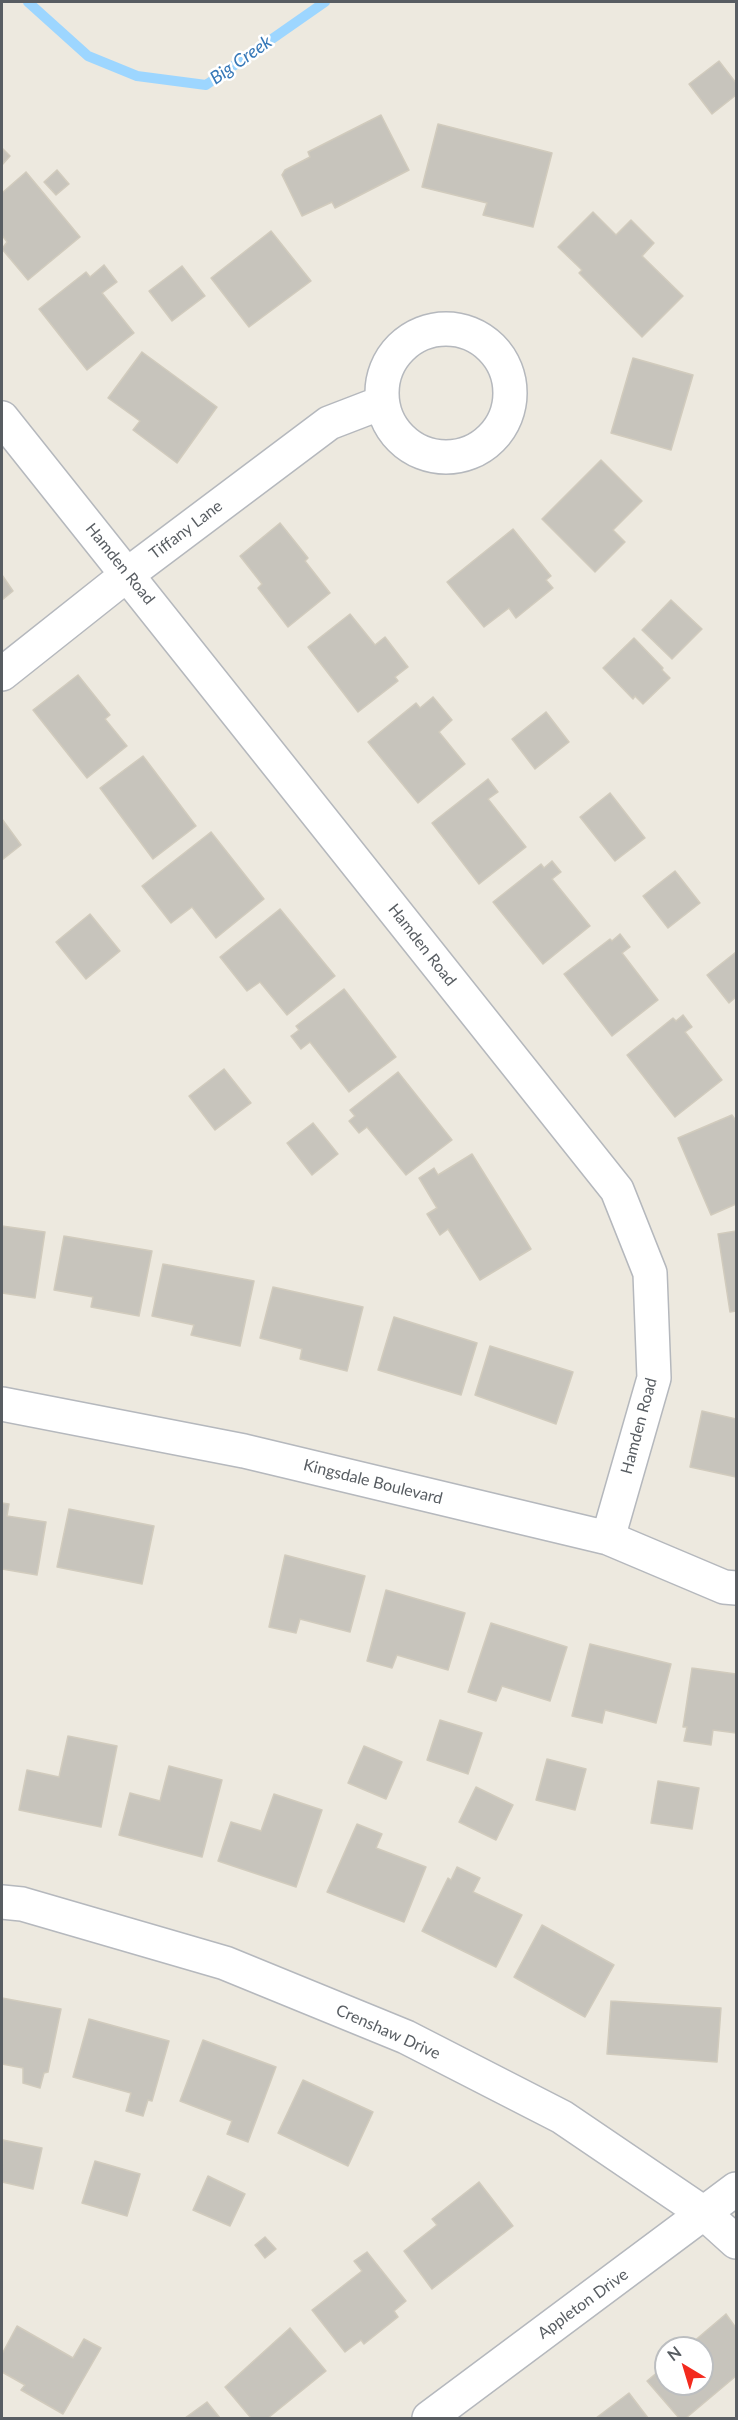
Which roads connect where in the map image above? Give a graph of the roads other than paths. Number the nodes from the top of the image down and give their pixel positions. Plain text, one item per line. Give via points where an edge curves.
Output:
1 (381, 403) dead end
2 (2, 418) edge
3 (128, 574) junction
4 (2, 674) edge
5 (2, 1404) edge
6 (608, 1539) junction
7 (736, 1588) edge
8 (2, 1902) edge
9 (736, 2189) edge
10 (705, 2214) junction
11 (736, 2242) edge
12 (429, 2418) edge

1 - 3 street, Tiffany Lane via 329,423
2 - 3 street, Hamden Road
3 - 4 street, Tiffany Lane
3 - 6 street, Hamden Road via 617,1191 650,1273 654,1378
5 - 6 street, Kingsdale Boulevard via 244,1451
6 - 7 street, Kingsdale Boulevard via 724,1587
8 - 10 street, Crenshaw Drive via 22,1904 225,1963 406,2037 562,2117
9 - 10 street, Appleton Drive
10 - 11 street, Crenshaw Drive
10 - 12 street, Appleton Drive

